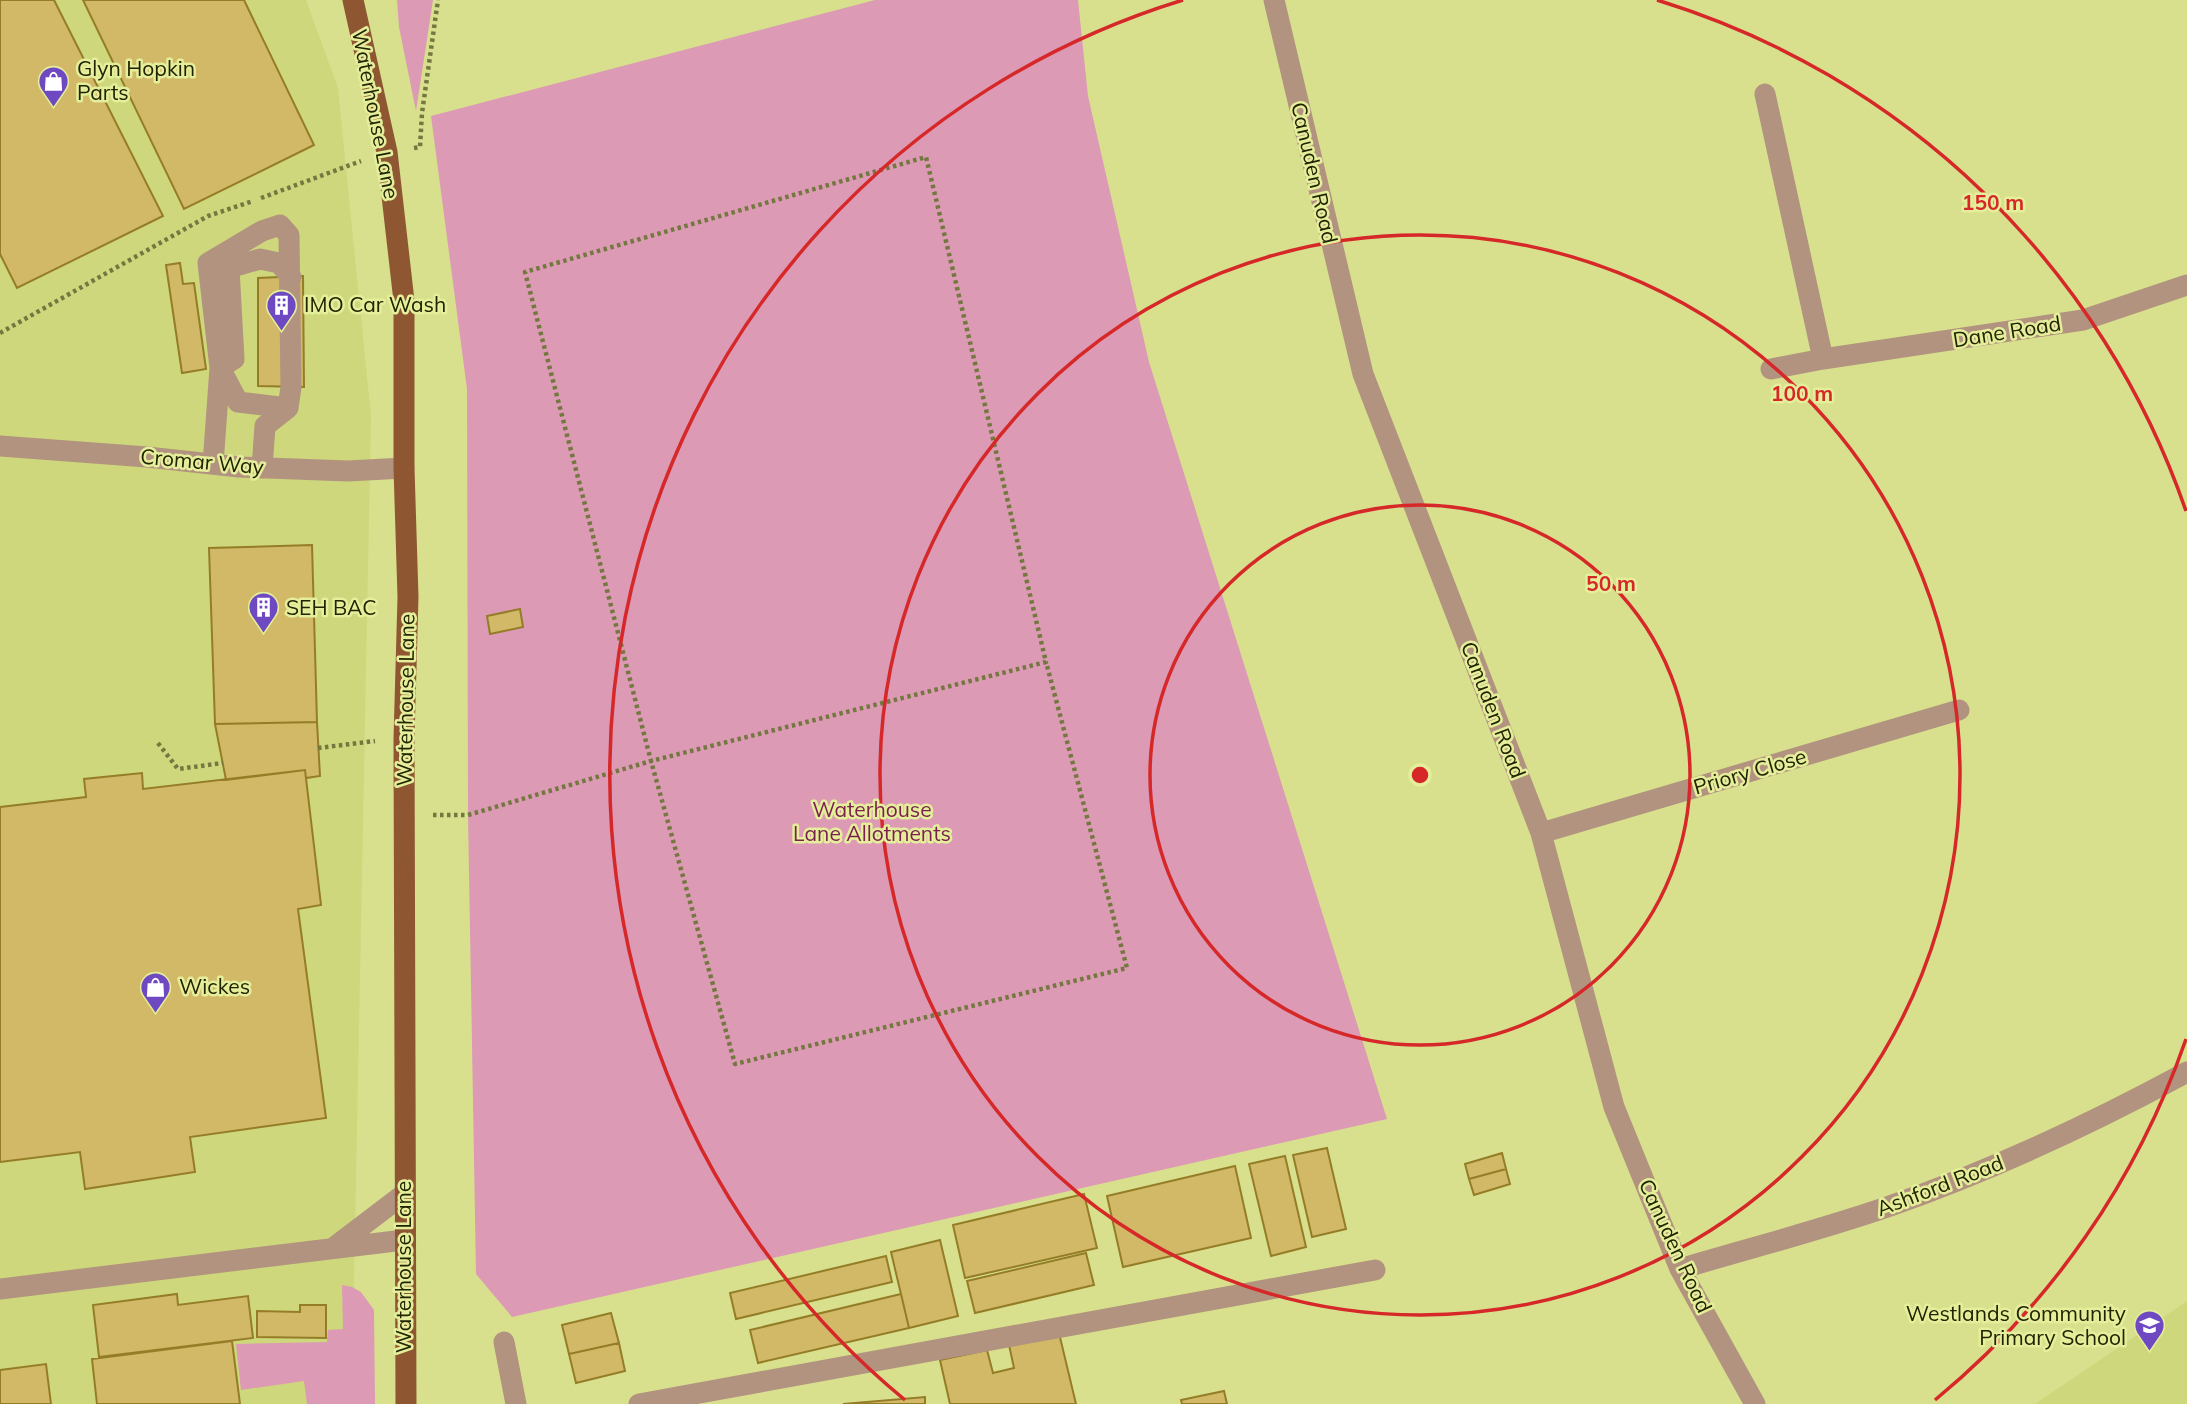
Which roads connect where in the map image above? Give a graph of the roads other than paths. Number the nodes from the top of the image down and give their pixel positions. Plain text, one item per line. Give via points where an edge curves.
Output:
1 (353, 0) edge
2 (1274, 0) edge
3 (1765, 94) dead end
4 (291, 277) junction
5 (2187, 285) edge
6 (1823, 359) junction
7 (220, 368) junction
8 (1771, 369) dead end
9 (288, 408) junction
10 (0, 446) edge
11 (213, 464) junction
12 (262, 468) junction
13 (404, 468) junction
14 (1959, 710) dead end
15 (1541, 833) junction
16 (2187, 1072) edge
17 (404, 1194) junction
18 (404, 1240) junction
19 (332, 1249) junction
20 (1680, 1269) junction
21 (1376, 1270) dead end
22 (0, 1289) edge
23 (504, 1342) dead end
24 (406, 1404) edge
25 (516, 1404) edge
26 (639, 1404) edge
27 (1755, 1404) edge

1 - 13 main road, Waterhouse Lane via 387,152 404,301
2 - 15 street, Canuden Road via 1363,374
3 - 6 street
4 - 7 street via 279,263 260,259 229,268 234,359
4 - 7 street via 289,235 280,225 208,262
4 - 9 street
5 - 6 street, Dane Road via 2083,320
6 - 8 street, Dane Road
7 - 9 street via 238,402
7 - 11 street
9 - 12 street via 265,426
10 - 11 street, Cromar Way
11 - 12 street, Cromar Way
12 - 13 street, Cromar Way
13 - 17 main road, Waterhouse Lane via 408,589
14 - 15 street, Priory Close
15 - 20 street, Canuden Road via 1614,1107
16 - 20 street, Ashford Road via 2109,1114 1954,1182
17 - 18 main road, Waterhouse Lane
17 - 19 street
18 - 19 street
18 - 24 main road, Waterhouse Lane
19 - 22 street
20 - 27 street, Canuden Road
21 - 26 street
23 - 25 street

